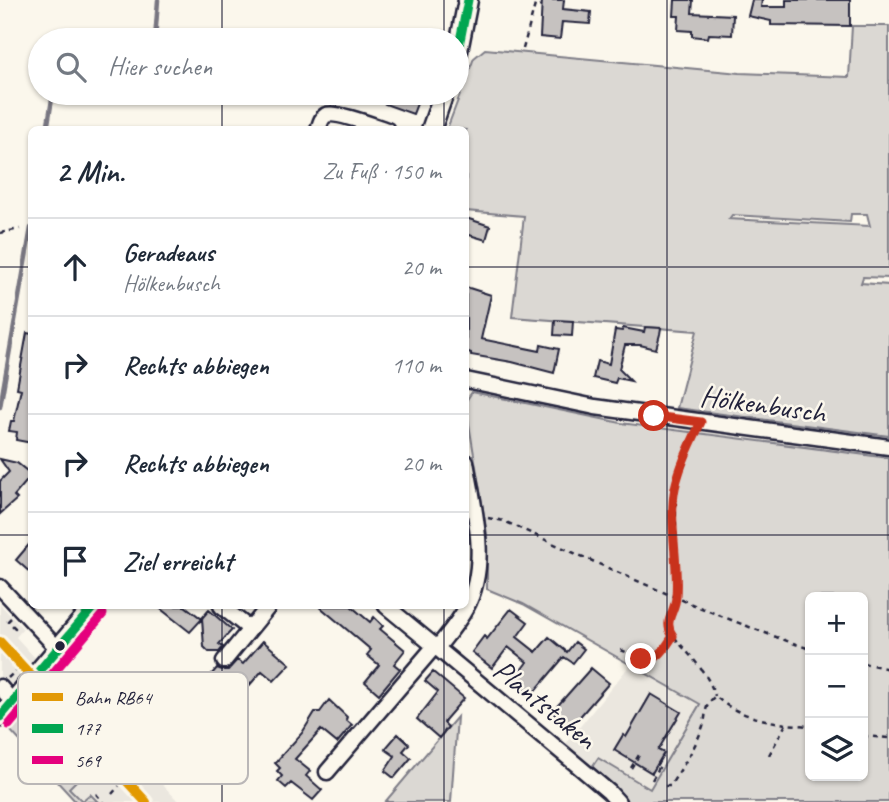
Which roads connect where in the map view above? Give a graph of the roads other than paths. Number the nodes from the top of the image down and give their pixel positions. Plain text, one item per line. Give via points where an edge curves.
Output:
1 (468, 0) edge
2 (462, 28) edge
3 (440, 105) edge
4 (319, 126) edge
5 (374, 126) edge
6 (432, 126) edge
7 (469, 381) edge
8 (889, 447) edge
9 (469, 480) edge
10 (0, 587) edge
11 (469, 600) edge
12 (91, 609) edge
13 (225, 609) edge
14 (267, 609) edge
15 (390, 609) edge
16 (466, 609) edge
17 (250, 629) junction
18 (435, 648) junction
19 (58, 649) junction
20 (224, 661) dead end
21 (38, 672) edge
22 (0, 687) edge
23 (18, 696) edge
24 (12, 703) junction
25 (18, 710) edge
26 (0, 717) edge
27 (327, 772) dead end
28 (618, 802) edge

1 - 2 main road
3 - 6 main road
4 - 5 street via 326,116 335,114
7 - 8 street, Hölkenbusch via 583,405
9 - 11 street via 478,562
10 - 19 street
12 - 19 main road
13 - 17 street
14 - 17 street
15 - 18 street, Plantstaken
16 - 18 street
17 - 20 street
18 - 27 street
18 - 28 street, Plantstaken
19 - 21 main road
22 - 24 street
23 - 24 main road
24 - 25 street
24 - 26 main road

